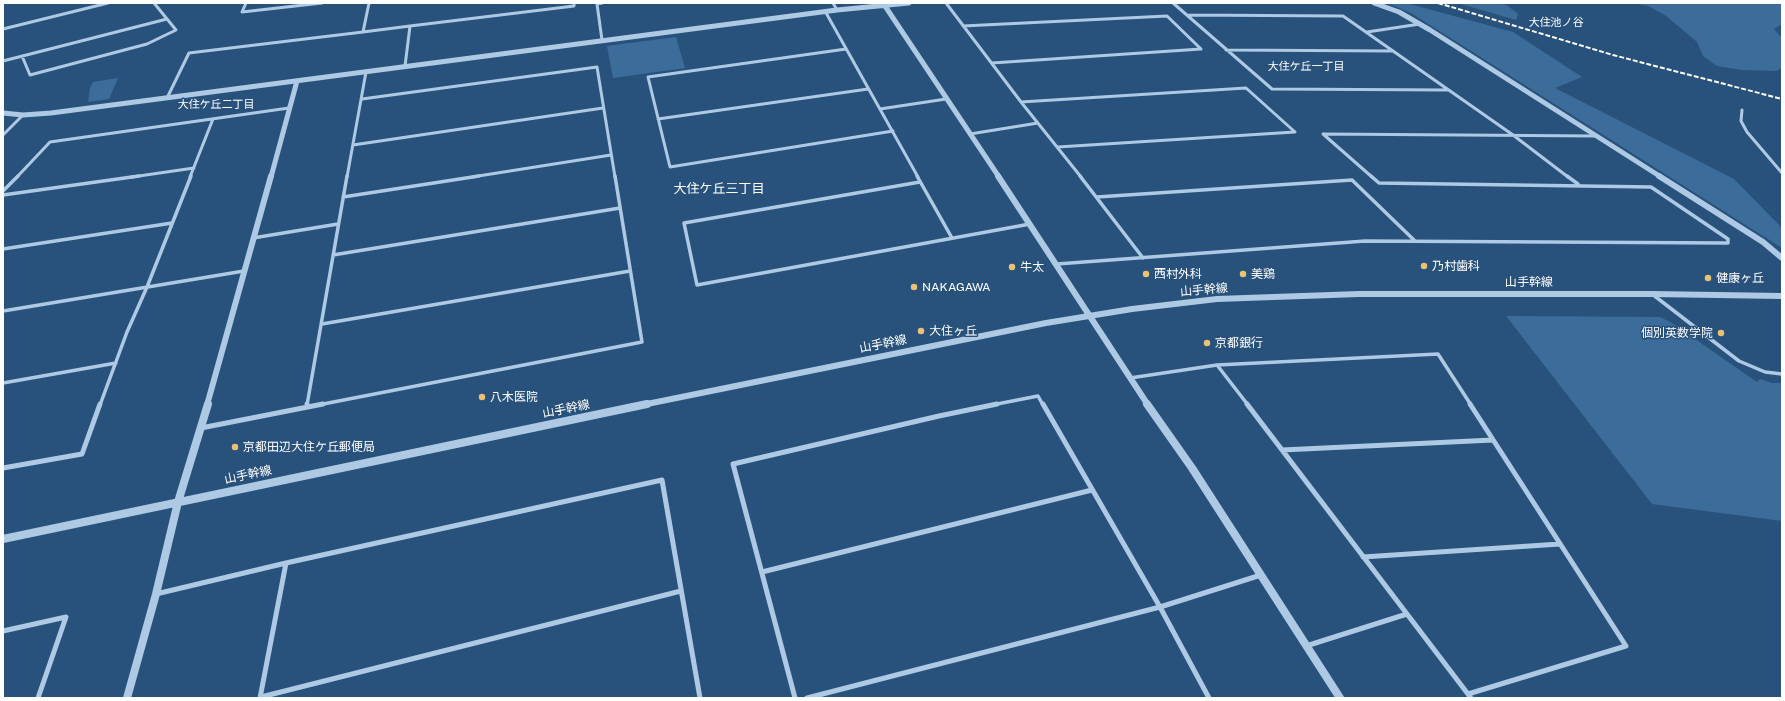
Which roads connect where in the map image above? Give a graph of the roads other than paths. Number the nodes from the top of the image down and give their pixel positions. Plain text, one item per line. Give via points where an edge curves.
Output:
1 (108, 3) edge
2 (154, 3) edge
3 (246, 3) edge
4 (322, 3) edge
5 (369, 3) edge
6 (574, 3) edge
7 (602, 3) edge
8 (833, 3) edge
9 (909, 3) edge
10 (946, 3) edge
11 (1173, 3) edge
12 (1374, 3) edge
13 (884, 4) edge
14 (837, 10) junction
15 (825, 11) junction
16 (1187, 14) junction
17 (167, 19) junction
18 (1420, 24) junction
19 (410, 26) junction
20 (963, 26) junction
21 (3, 29) edge
22 (363, 32) junction
23 (1367, 32) junction
24 (602, 40) junction
25 (846, 49) junction
26 (1226, 50) junction
27 (1392, 51) junction
28 (22, 56) junction
29 (3, 61) edge
30 (992, 63) junction
31 (405, 66) junction
32 (366, 72) junction
33 (297, 81) junction
34 (868, 89) junction
35 (1447, 90) junction
36 (167, 98) junction
37 (362, 99) junction
38 (946, 99) junction
39 (1021, 102) junction
40 (289, 108) junction
41 (603, 108) junction
42 (880, 108) junction
43 (1742, 110) dead end
44 (3, 113) edge
45 (23, 115) junction
46 (213, 119) junction
47 (658, 119) junction
48 (1038, 123) junction
49 (892, 131) junction
50 (970, 134) junction
51 (3, 135) edge
52 (1513, 135) junction
53 (1597, 136) junction
54 (353, 145) junction
55 (1058, 147) junction
56 (611, 155) junction
57 (194, 168) junction
58 (1782, 174) edge
59 (920, 182) junction
60 (1579, 185) junction
61 (3, 191) edge
62 (3, 195) edge
63 (343, 197) junction
64 (1097, 197) junction
65 (620, 208) junction
66 (172, 223) junction
67 (338, 224) junction
68 (1030, 224) junction
69 (253, 238) junction
70 (952, 238) junction
71 (1414, 240) junction
72 (3, 249) edge
73 (333, 255) junction
74 (1143, 258) junction
75 (1782, 258) edge
76 (1057, 264) junction
77 (244, 271) junction
78 (630, 271) junction
79 (147, 287) junction
80 (1652, 294) junction
81 (1782, 296) edge
82 (3, 311) edge
83 (1090, 316) junction
84 (322, 324) junction
85 (116, 363) junction
86 (1217, 365) junction
87 (1782, 374) edge
88 (1129, 378) junction
89 (3, 383) edge
90 (307, 407) junction
91 (201, 428) junction
92 (1493, 440) junction
93 (1282, 450) junction
94 (3, 468) edge
95 (1092, 490) junction
96 (178, 502) junction
97 (3, 539) edge
98 (1560, 544) junction
99 (1363, 557) junction
100 (286, 563) junction
101 (762, 572) junction
102 (1261, 575) junction
103 (681, 591) junction
104 (156, 594) junction
105 (1160, 607) junction
106 (1407, 614) junction
107 (3, 631) edge
108 (1306, 646) junction
109 (1470, 696) edge
110 (261, 697) edge
111 (38, 698) edge
112 (127, 698) edge
113 (700, 698) edge
114 (795, 698) edge
115 (807, 698) edge
116 (1209, 698) edge
117 (1340, 698) edge

1 - 21 street
2 - 17 street
3 - 4 street via 242,12
5 - 22 street
6 - 19 street via 574,6
7 - 24 street via 597,4
8 - 14 street
9 - 13 street
10 - 20 street
11 - 16 street
12 - 18 street via 1399,12
13 - 14 street
13 - 38 street
14 - 15 street
15 - 24 street
15 - 25 street
16 - 23 street via 1343,16
16 - 26 street
17 - 28 street
17 - 28 street via 176,30 146,44 30,75
18 - 23 street
18 - 53 street
19 - 22 street
19 - 31 street
20 - 30 street
20 - 30 street via 1167,16 1201,49
22 - 36 street via 189,53
23 - 27 street
24 - 31 street
25 - 34 street
25 - 47 street via 648,76
26 - 27 street
26 - 35 street via 1272,89
27 - 35 street
28 - 29 street
30 - 39 street
31 - 32 street
32 - 33 street
32 - 37 street
33 - 36 street
33 - 40 street
34 - 42 street
34 - 47 street
35 - 52 street
36 - 45 street
37 - 41 street via 597,66
37 - 54 street
38 - 42 street
38 - 50 street
39 - 48 street
39 - 55 street via 1246,88 1295,132
40 - 46 street
40 - 69 street
41 - 54 street
41 - 56 street
42 - 49 street
43 - 58 street via 1741,121 1747,132
44 - 45 street
45 - 51 street
46 - 57 street
46 - 61 street via 50,142
47 - 49 street via 670,166
48 - 50 street
48 - 55 street
49 - 59 street
50 - 68 street
52 - 53 street
52 - 60 street
52 - 60 street via 1323,134 1379,183
53 - 75 street via 1763,242
54 - 63 street
55 - 64 street
56 - 63 street
56 - 65 street
57 - 62 street
57 - 66 street
59 - 70 street
59 - 70 street via 684,223 697,285
60 - 71 street via 1651,187 1728,239 1728,243
63 - 67 street
64 - 71 street via 1352,180
64 - 74 street
65 - 73 street
65 - 78 street
66 - 72 street
66 - 79 street
67 - 69 street
67 - 73 street
68 - 70 street
68 - 76 street
69 - 77 street
71 - 74 street
73 - 84 street
74 - 76 street
76 - 83 street
77 - 79 street
77 - 91 street
78 - 84 street
78 - 90 street via 642,342
79 - 82 street
79 - 85 street
80 - 81 street, 山手幹線
80 - 83 street, 山手幹線 via 1343,294 1217,300
80 - 87 street via 1739,362 1765,372
83 - 88 street
83 - 96 street, 山手幹線 via 697,393
84 - 90 street
85 - 89 street
85 - 94 street via 82,454
86 - 88 street
86 - 92 street via 1438,354
86 - 93 street
88 - 102 street via 1192,468
90 - 91 street
91 - 96 street
92 - 93 street
92 - 98 street
93 - 99 street
95 - 101 street
95 - 101 street via 1038,396 939,416 733,464
95 - 105 street
96 - 97 street, 山手幹線
96 - 104 street
98 - 99 street
98 - 109 street via 1626,646
99 - 106 street
100 - 103 street via 662,480
100 - 104 street
100 - 110 street
101 - 114 street
102 - 105 street
102 - 108 street
103 - 110 street
103 - 113 street
104 - 112 street
105 - 115 street
105 - 116 street
106 - 108 street
106 - 109 street
107 - 111 street via 66,617
108 - 117 street

